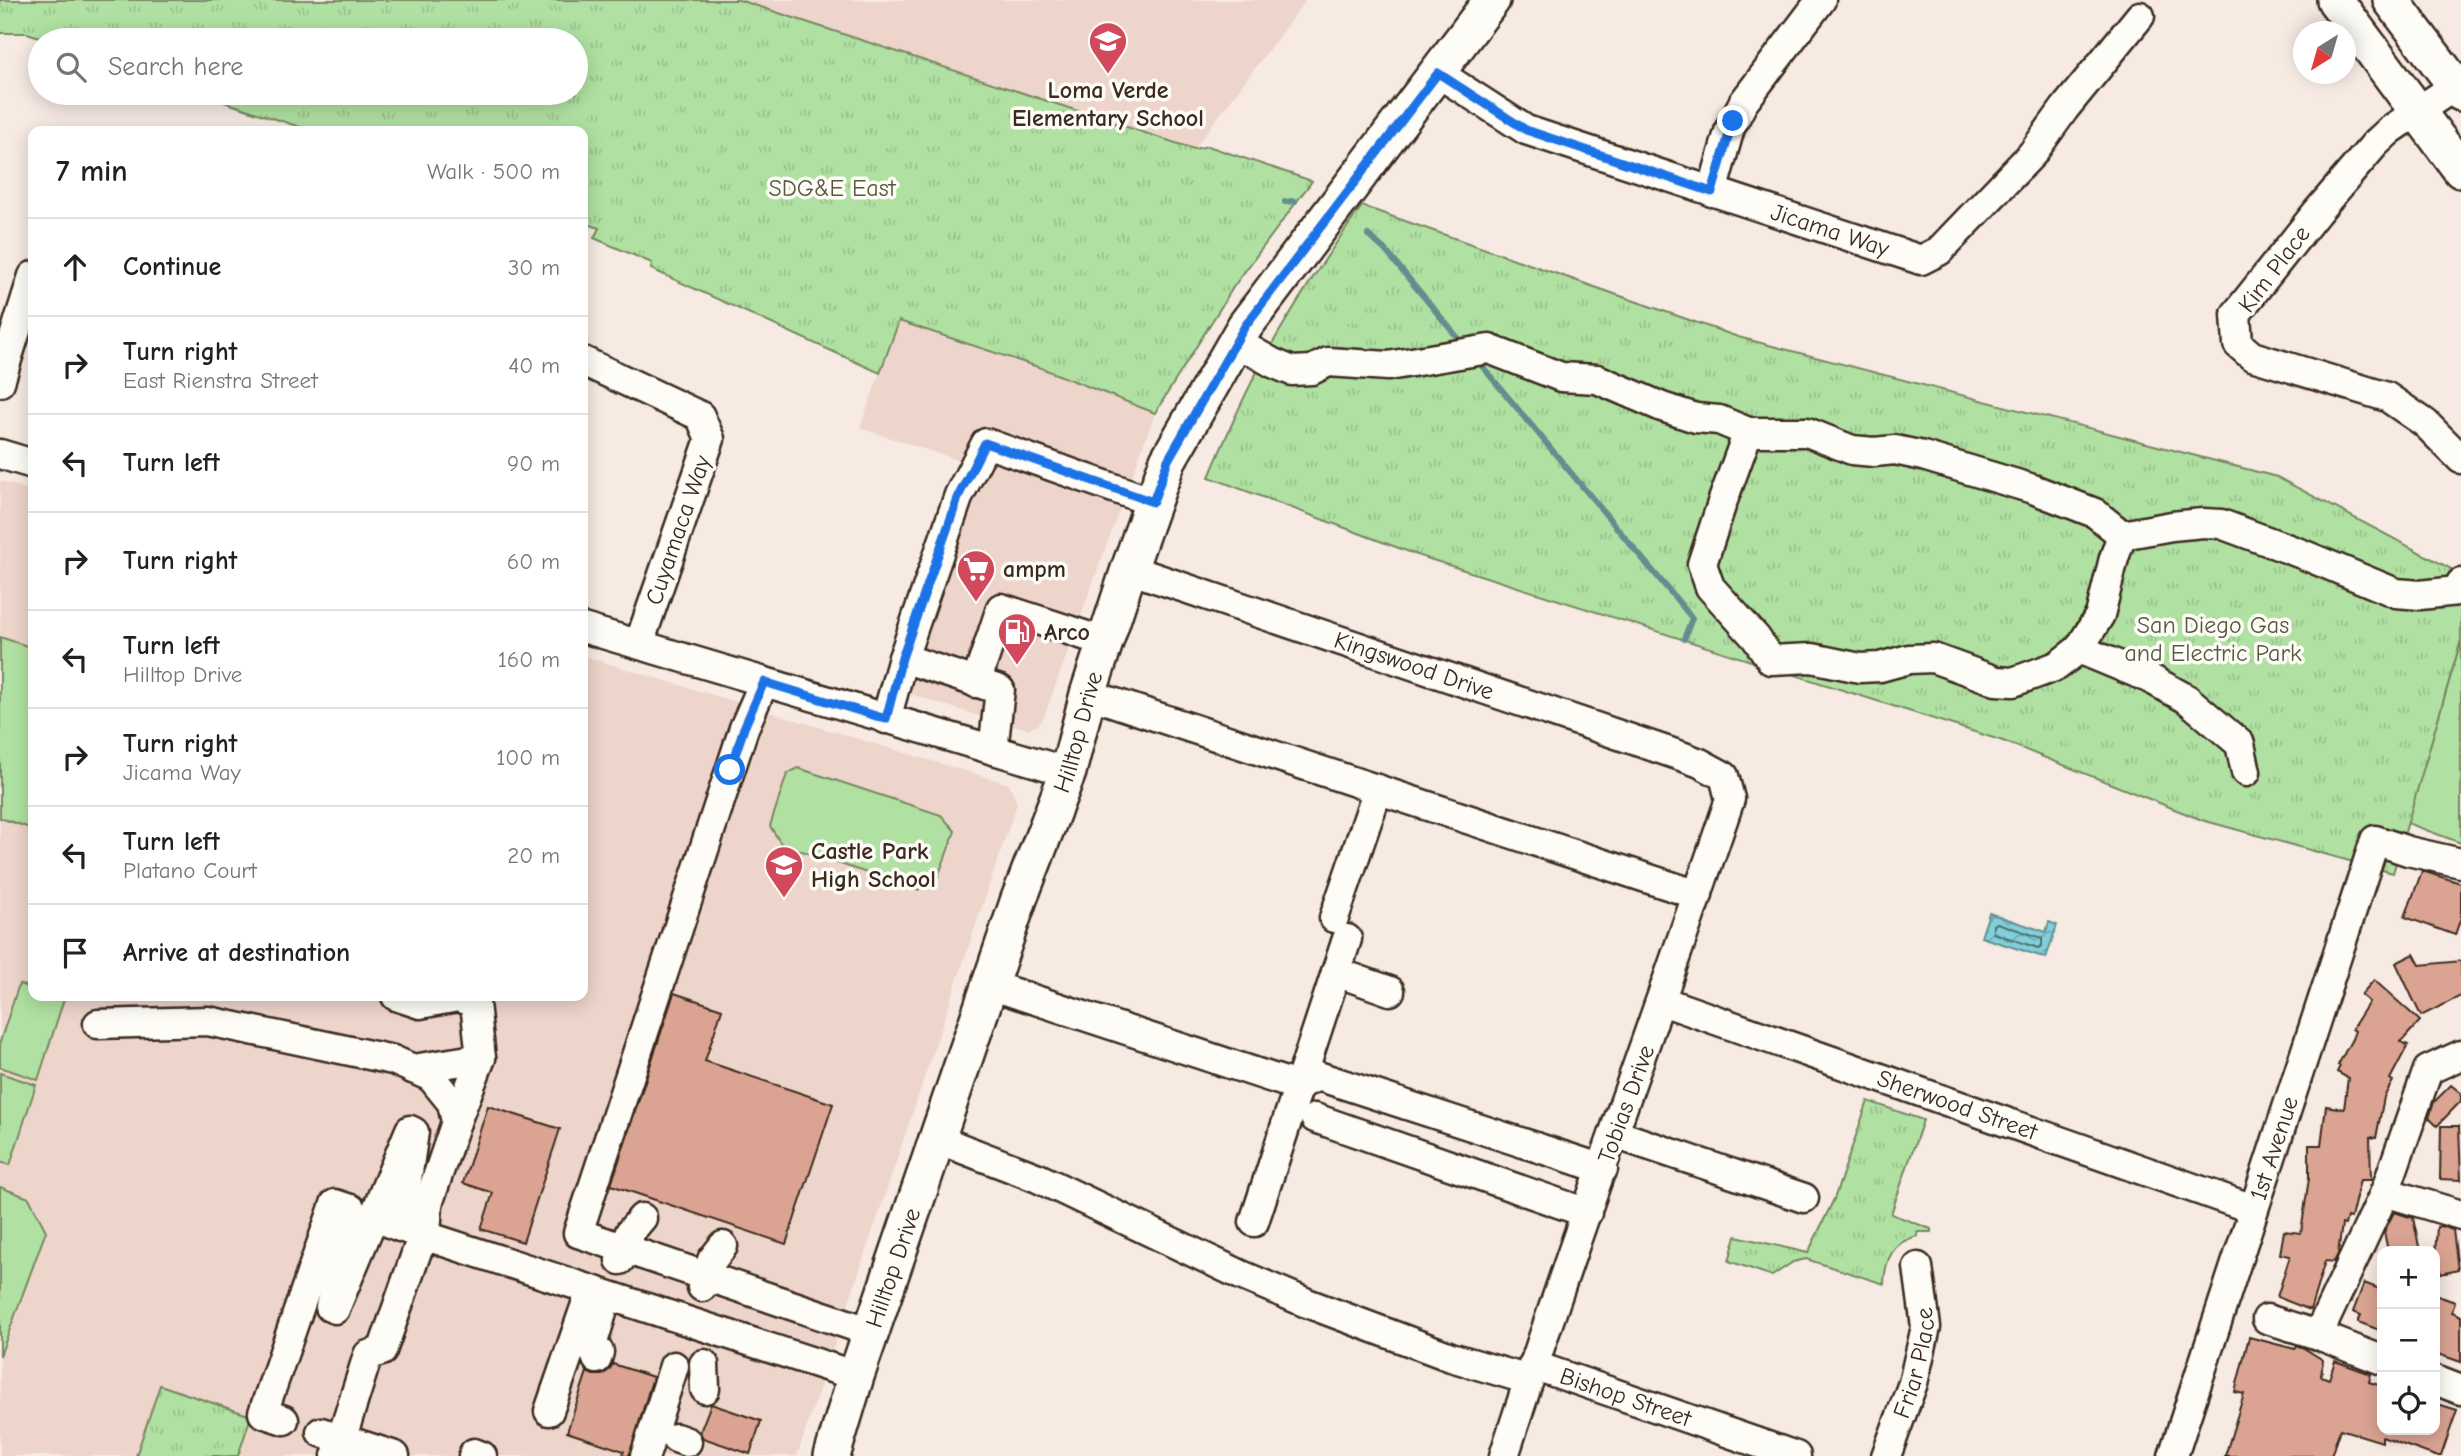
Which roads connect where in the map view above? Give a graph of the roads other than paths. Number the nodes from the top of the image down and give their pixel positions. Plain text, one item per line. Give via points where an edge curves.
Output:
1 (1492, 0) edge
2 (1821, 0) edge
3 (2335, 0) edge
4 (2391, 0) edge
5 (2140, 16) dead end
6 (1438, 73) junction
7 (2458, 90) edge
8 (2418, 112) junction
9 (2461, 170) edge
10 (1712, 192) junction
11 (28, 292) edge
12 (1236, 342) junction
13 (588, 363) edge
14 (0, 382) edge
15 (1748, 432) junction
16 (0, 454) edge
17 (2461, 458) edge
18 (28, 462) edge
19 (1153, 502) junction
20 (2122, 535) junction
21 (1129, 569) junction
22 (2461, 583) edge
23 (588, 629) edge
24 (1105, 642) junction
25 (639, 644) junction
26 (2079, 649) junction
27 (902, 658) junction
28 (764, 682) junction
29 (976, 683) junction
30 (1088, 694) junction
31 (886, 719) junction
32 (993, 750) junction
33 (1700, 763) joint
34 (1068, 772) junction
35 (2246, 772) dead end
36 (1378, 789) junction
37 (2461, 863) edge
38 (1698, 895) junction
39 (1336, 972) junction
40 (990, 985) junction
41 (1390, 991) dead end
42 (411, 1001) edge
43 (436, 1001) edge
44 (469, 1001) edge
45 (1662, 1001) junction
46 (98, 1024) dead end
47 (2461, 1055) edge
48 (481, 1058) junction
49 (413, 1069) junction
50 (1297, 1086) junction
51 (1315, 1118) dead end
52 (456, 1122) junction
53 (1615, 1134) junction
54 (937, 1139) junction
55 (1603, 1169) junction
56 (2385, 1192) junction
57 (1804, 1198) dead end
58 (2253, 1209) junction
59 (1587, 1213) junction
60 (2461, 1215) edge
61 (642, 1218) dead end
62 (1254, 1222) dead end
63 (426, 1236) junction
64 (723, 1245) dead end
65 (1919, 1268) dead end
66 (610, 1281) junction
67 (2267, 1319) dead end
68 (685, 1332) junction
69 (871, 1332) junction
70 (2318, 1335) junction
71 (2377, 1358) edge
72 (597, 1359) dead end
73 (1531, 1373) junction
74 (2440, 1382) edge
75 (854, 1385) junction
76 (2461, 1390) edge
77 (549, 1411) dead end
78 (284, 1420) dead end
79 (664, 1440) edge
80 (333, 1442) edge
81 (395, 1456) edge
82 (832, 1456) edge
83 (1504, 1456) edge
84 (1796, 1456) edge
85 (1886, 1456) edge
86 (2173, 1456) edge

1 - 6 main road, Hilltop Drive
2 - 10 street via 1743,103 1730,128
3 - 8 main road
4 - 7 main road
5 - 10 street, Jicama Way via 2032,154 1939,251 1921,260
6 - 10 street, Jicama Way via 1526,130
6 - 12 main road, Hilltop Drive
7 - 8 street, Kim Place
8 - 9 main road
8 - 17 street, Kim Place via 2375,144 2236,314 2238,344 2252,356 2387,397 2425,423
11 - 14 street
12 - 15 street via 1292,371 1312,370 1328,362 1388,366 1489,349 1561,377 1597,379 1662,407
12 - 19 main road, Hilltop Drive via 1168,460
13 - 25 street, Cuyamaca Way via 700,416 709,439
15 - 20 street via 1807,432 1852,450 1895,450 1923,456 2095,513
15 - 26 street via 1702,564 1710,587 1771,660 1812,658 1860,668 1933,658 1996,681 2013,682 2057,666
16 - 18 street
19 - 21 main road, Hilltop Drive
19 - 27 street via 985,443 959,495
20 - 22 street via 2221,524 2396,593 2457,591
20 - 26 street via 2100,615
21 - 24 main road, Hilltop Drive
21 - 33 street, Kingswood Drive
23 - 25 street
24 - 29 street via 1001,608
24 - 30 main road, Hilltop Drive
25 - 28 street
26 - 35 street via 2187,699 2240,744
27 - 29 street
27 - 31 street
28 - 31 street
28 - 66 street via 744,728 578,1233
29 - 32 street via 1000,691
30 - 34 main road, Hilltop Drive
30 - 36 street
31 - 32 street
32 - 34 street
33 - 38 street, Tobias Drive via 1724,776 1730,799
34 - 40 main road, Hilltop Drive
36 - 38 street
36 - 39 street via 1340,928
37 - 58 street, 1st Avenue via 2375,840
38 - 45 street, Tobias Drive
39 - 41 street
39 - 50 street
40 - 50 street
40 - 54 main road, Hilltop Drive
42 - 43 street
44 - 48 street via 475,1003
45 - 53 street, Tobias Drive
45 - 58 street, Sherwood Street
46 - 49 street via 208,1021 393,1060
47 - 56 street via 2428,1070
48 - 49 street
48 - 52 street
49 - 52 street via 431,1077 445,1094
50 - 55 street via 1318,1076
50 - 62 street
51 - 59 street
52 - 63 street via 428,1204
53 - 55 street, Tobias Drive
53 - 57 street
54 - 69 main road, Hilltop Drive
54 - 73 street, Bishop Street via 1038,1178 1307,1303 1451,1357
55 - 59 street, Tobias Drive
56 - 60 street
56 - 70 street
58 - 86 street, 1st Avenue
59 - 73 street, Tobias Drive
61 - 66 street via 630,1232
63 - 66 street
63 - 78 street via 335,1204 263,1413
63 - 80 street via 383,1351 368,1355
64 - 68 street via 712,1260
65 - 85 street, Friar Place via 1926,1327 1913,1383
66 - 68 street
66 - 68 street
66 - 72 street via 591,1349 599,1352
66 - 77 street
67 - 70 street
68 - 69 street
68 - 75 street
68 - 79 street
69 - 75 main road, Hilltop Drive
70 - 71 street
73 - 83 street, Tobias Drive
73 - 84 street, Bishop Street
74 - 76 street
75 - 82 main road, Hilltop Drive
80 - 81 street

